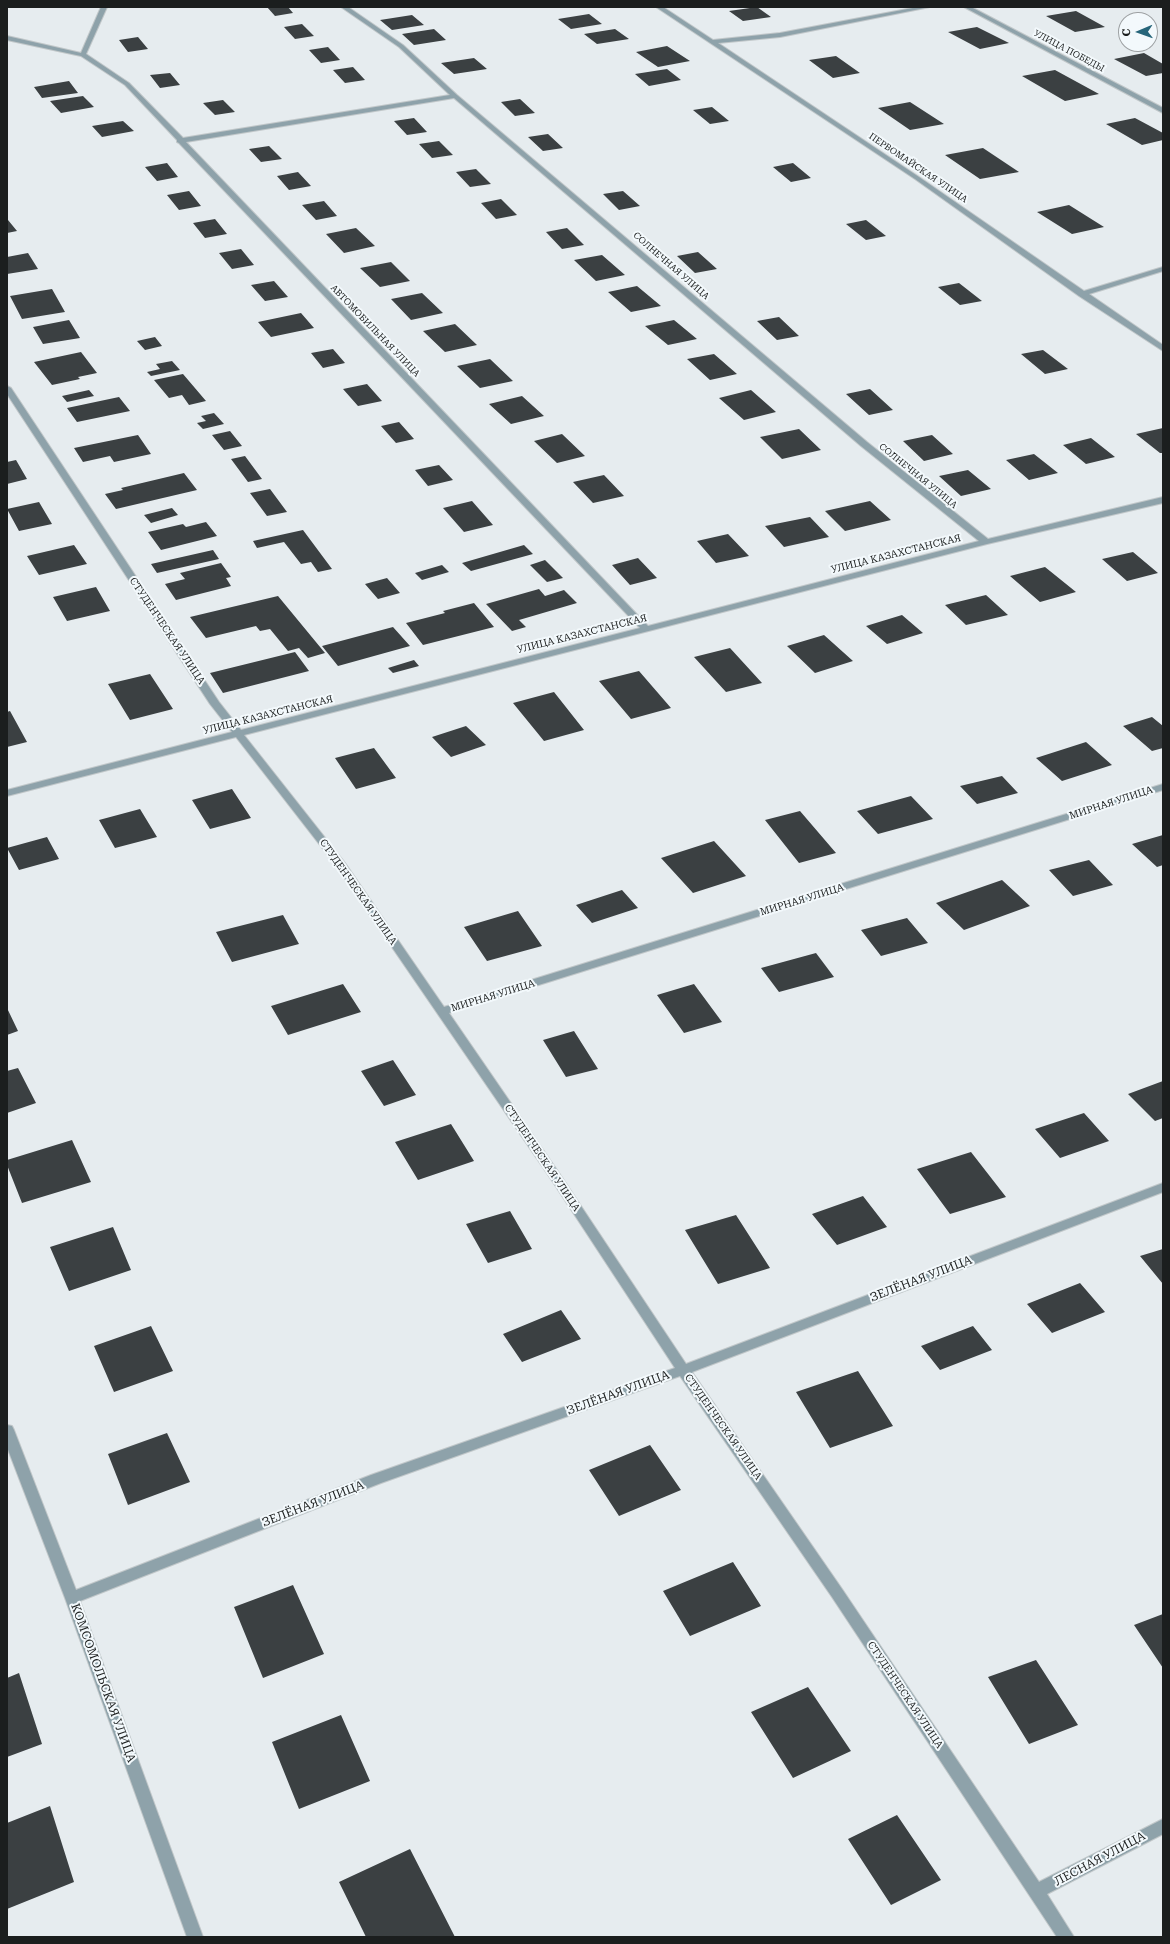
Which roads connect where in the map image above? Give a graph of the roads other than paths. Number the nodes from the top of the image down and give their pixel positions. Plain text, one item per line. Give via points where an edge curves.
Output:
1 (104, 7) edge
2 (344, 7) edge
3 (659, 7) edge
4 (927, 7) edge
5 (966, 7) edge
6 (7, 38) edge
7 (713, 42) junction
8 (83, 55) junction
9 (455, 96) junction
10 (1163, 111) edge
11 (179, 141) junction
12 (1163, 270) edge
13 (1082, 294) junction
14 (1163, 349) edge
15 (7, 388) edge
16 (1163, 500) edge
17 (986, 542) junction
18 (646, 629) junction
19 (238, 734) junction
20 (1163, 787) edge
21 (7, 793) edge
22 (441, 1012) junction
23 (1163, 1187) edge
24 (683, 1370) junction
25 (7, 1430) edge
26 (72, 1598) junction
27 (1163, 1826) edge
28 (1036, 1892) junction
29 (196, 1937) edge
30 (1066, 1937) edge

1 - 8 street
2 - 9 street, СОЛНЕЧНАЯ УЛИЦА via 401,46
3 - 7 street, ПЕРВОМАЙСКАЯ УЛИЦА
4 - 7 street via 780,35
5 - 10 street, УЛИЦА ПОБЕДЫ
6 - 8 street
7 - 13 street, ПЕРВОМАЙСКАЯ УЛИЦА via 917,178
8 - 11 street, АВТОМОБИЛЬНАЯ УЛИЦА via 127,84
9 - 11 street
9 - 17 street, СОЛНЕЧНАЯ УЛИЦА via 864,444
11 - 18 street, АВТОМОБИЛЬНАЯ УЛИЦА
12 - 13 street
13 - 14 street, ПЕРВОМАЙСКАЯ УЛИЦА
15 - 19 street, СТУДЕНЧЕСКАЯ УЛИЦА via 215,704
16 - 17 street, УЛИЦА КАЗАХСТАНСКАЯ
17 - 18 street, УЛИЦА КАЗАХСТАНСКАЯ
18 - 19 street, УЛИЦА КАЗАХСТАНСКАЯ
19 - 21 street, УЛИЦА КАЗАХСТАНСКАЯ
19 - 22 street, СТУДЕНЧЕСКАЯ УЛИЦА via 341,865
20 - 22 street, МИРНАЯ УЛИЦА
22 - 24 street, СТУДЕНЧЕСКАЯ УЛИЦА via 557,1179
23 - 24 street, ЗЕЛЁНАЯ УЛИЦА
24 - 26 street, ЗЕЛЁНАЯ УЛИЦА via 376,1480
24 - 28 street, СТУДЕНЧЕСКАЯ УЛИЦА via 838,1593
25 - 26 street, КОМСОМОЛЬСКАЯ УЛИЦА
26 - 29 street, КОМСОМОЛЬСКАЯ УЛИЦА
27 - 28 street, ЛЕСНАЯ УЛИЦА
28 - 30 street, СТУДЕНЧЕСКАЯ УЛИЦА

